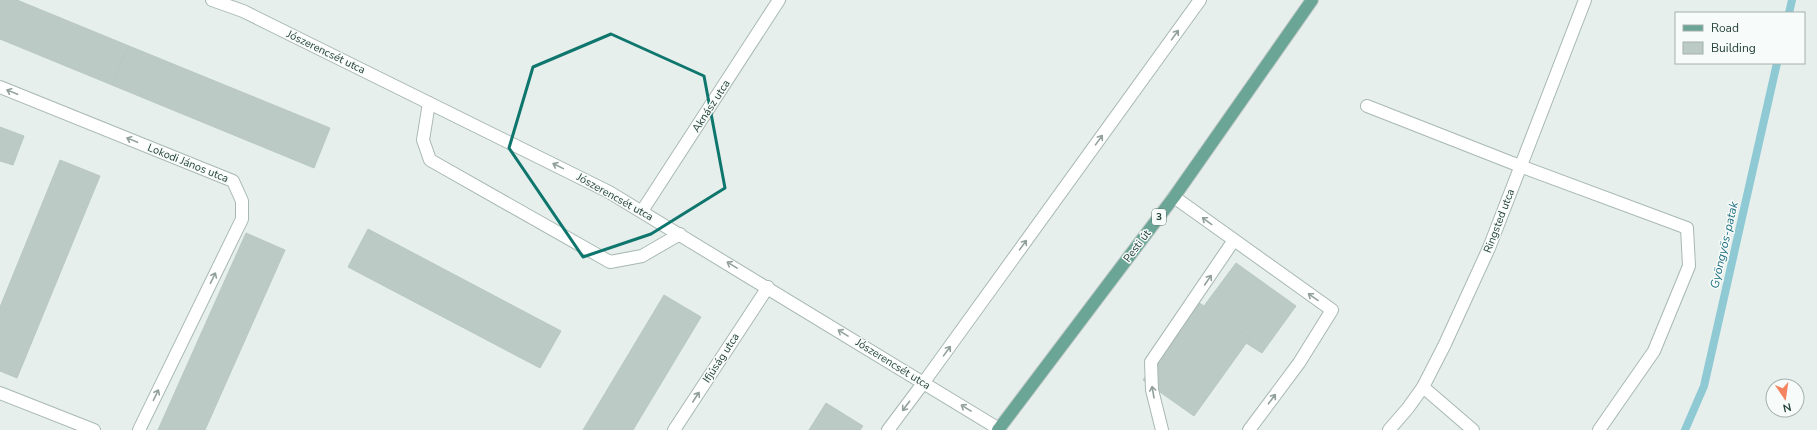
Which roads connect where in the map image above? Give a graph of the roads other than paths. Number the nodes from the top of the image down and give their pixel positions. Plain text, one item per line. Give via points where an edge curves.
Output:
1 (212, 0) edge
2 (779, 0) edge
3 (1200, 0) edge
4 (1312, 0) edge
5 (1585, 0) edge
6 (246, 5) edge
7 (0, 87) edge
8 (429, 103) junction
9 (1367, 106) dead end
10 (1520, 166) junction
11 (1174, 197) junction
12 (642, 212) junction
13 (680, 234) junction
14 (1234, 240) junction
15 (768, 287) junction
16 (924, 382) junction
17 (1422, 387) junction
18 (0, 393) edge
19 (94, 430) edge
20 (139, 430) edge
21 (674, 430) edge
22 (888, 430) edge
23 (1000, 430) edge
24 (1162, 430) edge
25 (1249, 430) edge
26 (1389, 430) edge
27 (1473, 430) edge
28 (1599, 430) edge

1 - 6 street, Jószerencsét utca
2 - 12 street, Aknász utca
16 -> 3 street
4 - 11 main road, Pesti út / 3
5 - 10 street, Ringsted utca
6 - 8 street, Jószerencsét utca
20 -> 7 street, Lokodi János utca via 242,219 242,201 232,181
12 -> 8 street, Jószerencsét utca via 609,192
8 - 13 street via 423,140 430,160 610,262 642,256
9 - 10 street
10 - 17 street, Ringsted utca via 1489,248 1445,344
10 - 28 street via 1687,228 1689,266 1654,351
14 -> 11 street
11 - 23 main road, Pesti út / 3
12 - 13 street, Jószerencsét utca
15 -> 13 street, Jószerencsét utca
24 -> 14 street via 1152,390 1151,362
25 -> 14 street via 1299,363 1332,310
16 -> 15 street, Jószerencsét utca
21 -> 15 street, Ifjúság utca
16 -> 22 street
23 -> 16 street, Jószerencsét utca
17 - 26 street, Ringsted utca
17 - 27 street
18 - 19 street

